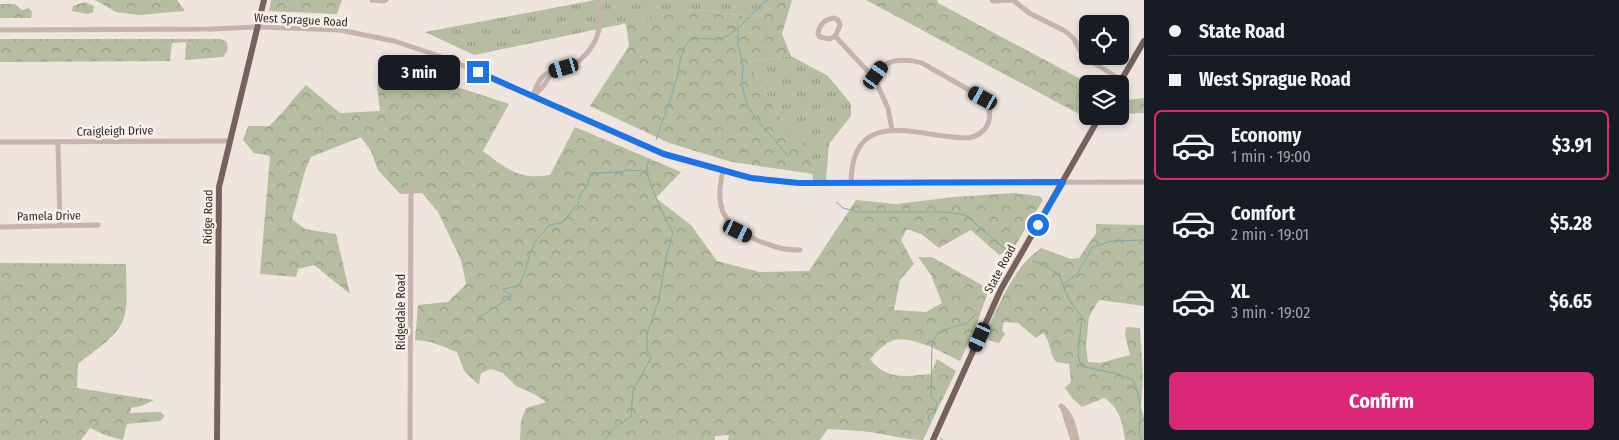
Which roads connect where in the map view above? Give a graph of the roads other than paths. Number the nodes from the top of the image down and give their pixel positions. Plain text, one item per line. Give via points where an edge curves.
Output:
1 (264, 0) edge
2 (372, 0) edge
3 (386, 0) edge
4 (601, 0) edge
5 (992, 0) edge
6 (1013, 0) edge
7 (258, 27) junction
8 (0, 30) edge
9 (835, 36) junction
10 (1144, 41) edge
11 (1110, 75) edge
12 (1124, 75) edge
13 (874, 78) junction
14 (533, 96) junction
15 (1095, 125) edge
16 (892, 130) junction
17 (229, 141) junction
18 (0, 142) edge
19 (58, 142) junction
20 (723, 171) junction
21 (1063, 182) junction
22 (1144, 182) edge
23 (851, 183) junction
24 (411, 184) dead end
25 (98, 225) dead end
26 (0, 226) edge
27 (60, 226) junction
28 (800, 250) dead end
29 (217, 440) edge
30 (410, 440) edge
31 (934, 440) edge
32 (1075, 440) edge

1 - 7 main road, Ridge Road
2 - 3 street
4 - 14 street via 601,26 593,47 575,64 544,75
5 - 6 street
6 - 11 street via 1029,13 1065,31 1074,39 1083,56
7 - 8 street, West Sprague Road
7 - 14 street, West Sprague Road via 340,30 394,41 448,59
7 - 17 main road, Ridge Road
9 - 9 street via 840,25 838,20 828,19 820,26 818,34 824,39
9 - 13 street
10 - 12 main road
13 - 16 street via 888,108
13 - 16 street via 882,66 900,60 914,60 983,98 989,105 990,116 984,131 976,137
14 - 20 street, West Sprague Road via 664,154
15 - 21 main road, State Road
16 - 23 street via 870,137 856,150
17 - 19 street, Craigleigh Drive
17 - 29 main road, Ridge Road via 219,187
18 - 19 street, Craigleigh Drive
19 - 27 street
20 - 23 street, West Sprague Road via 751,178 799,183
20 - 28 street via 720,204 729,223 738,231 783,250
21 - 22 street, West Sprague Road
21 - 23 street, West Sprague Road
21 - 31 main road, State Road via 1001,289
24 - 30 street, Ridgedale Road
25 - 27 street, Pamela Drive
26 - 27 street, Pamela Drive
32 - 32 street via 1072,419 1061,406

